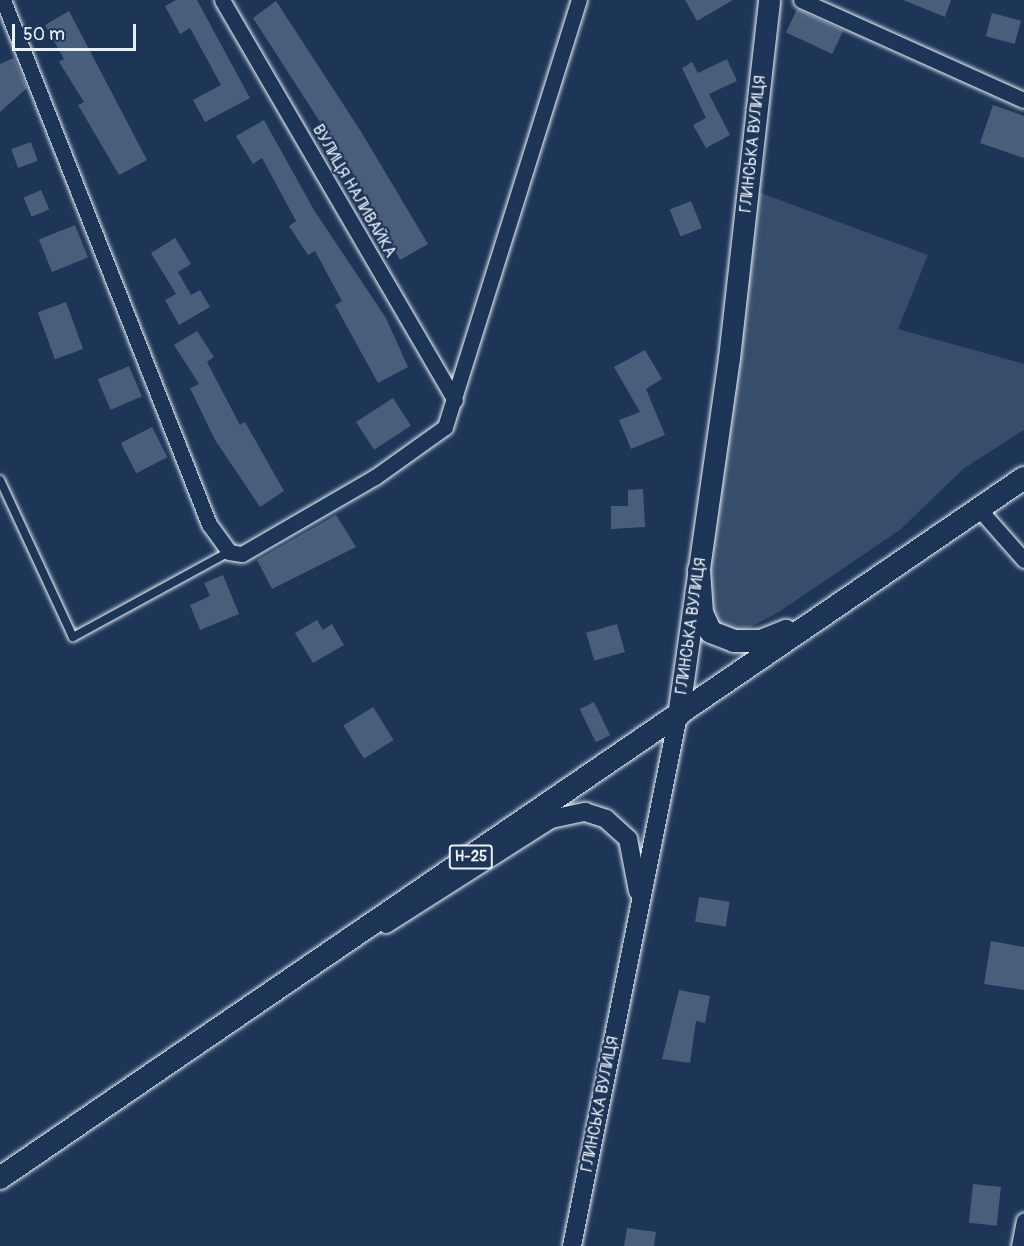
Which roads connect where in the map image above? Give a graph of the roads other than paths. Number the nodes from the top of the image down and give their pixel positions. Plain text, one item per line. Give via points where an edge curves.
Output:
1 (3, 0) edge
2 (222, 0) edge
3 (579, 0) edge
4 (769, 0) edge
5 (801, 0) edge
6 (1024, 100) edge
7 (456, 400) junction
8 (1024, 478) edge
9 (0, 480) edge
10 (979, 509) junction
11 (229, 552) junction
12 (1024, 560) edge
13 (699, 570) junction
14 (860, 591) junction
15 (678, 716) junction
16 (640, 906) junction
17 (341, 946) junction
18 (0, 1178) edge
19 (1024, 1220) edge
20 (572, 1246) edge
21 (1019, 1246) edge

1 - 11 street via 170,430 209,524
2 - 7 street, ВУЛИЦЯ НАЛИВАЙКА
3 - 7 street
4 - 13 main road, ГЛИНСЬКА ВУЛИЦЯ
5 - 6 street
7 - 11 street via 445,428 375,477 305,514 252,551
8 - 10 main road, Н-25
9 - 11 lane via 73,637
10 - 12 street
10 - 14 main road, Н-25
13 - 14 main road via 702,613 711,632 734,641 780,635 848,592
13 - 15 main road, ГЛИНСЬКА ВУЛИЦЯ
14 - 15 main road, Н-25
15 - 16 street, ГЛИНСЬКА ВУЛИЦЯ
15 - 17 main road, Н-25
16 - 17 street via 628,839 606,819 585,812 551,819 417,909
16 - 20 street, ГЛИНСЬКА ВУЛИЦЯ
17 - 18 main road, Н-25
19 - 21 street

